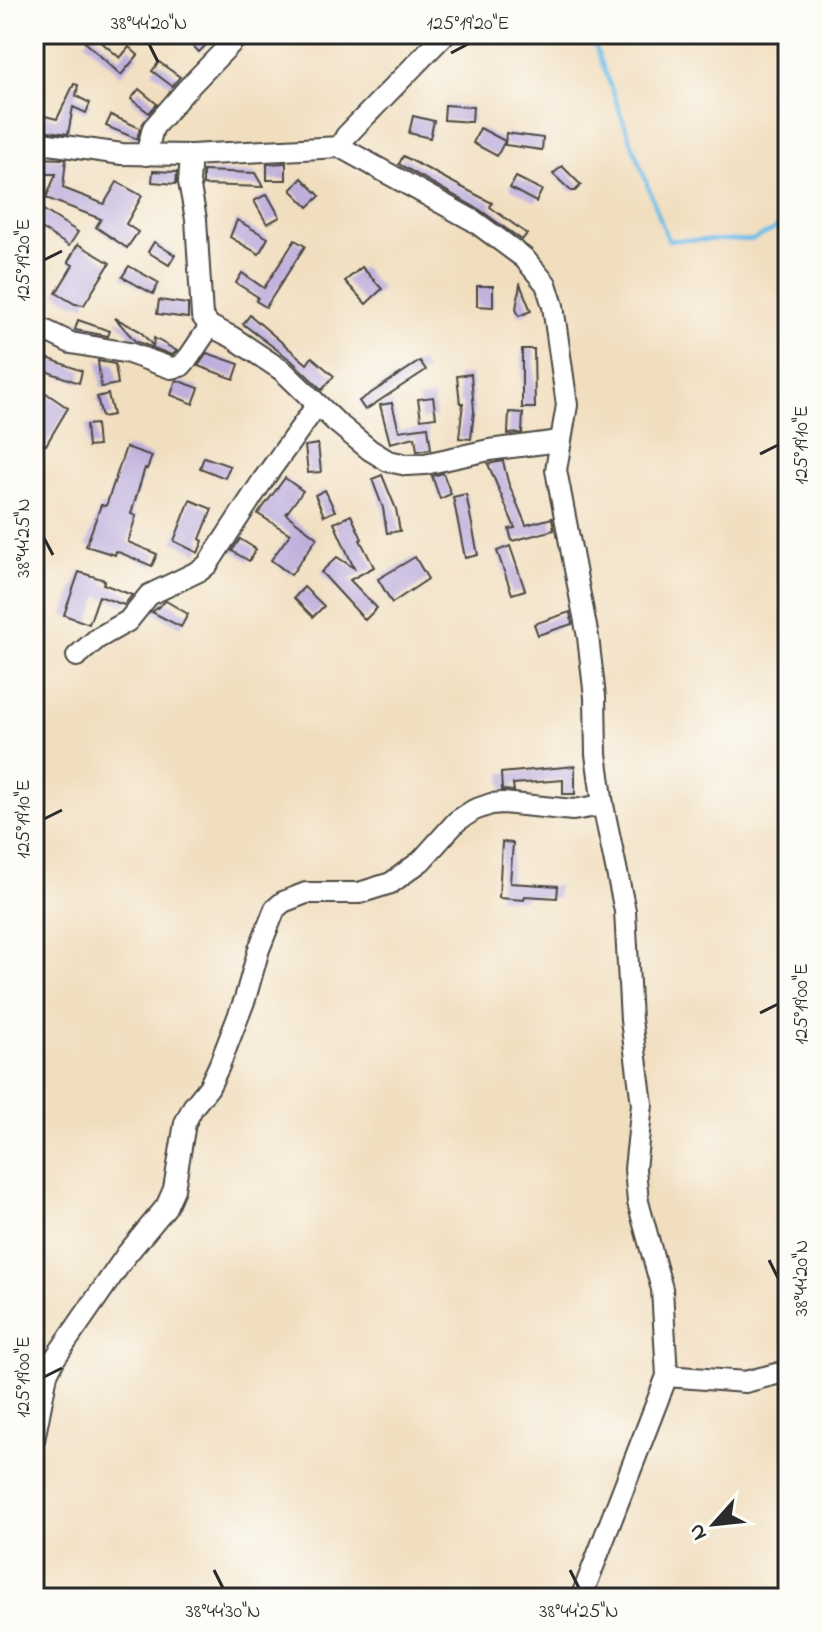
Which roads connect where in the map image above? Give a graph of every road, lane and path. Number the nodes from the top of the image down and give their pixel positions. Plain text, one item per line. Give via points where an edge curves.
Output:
1 (240, 34) edge
2 (445, 34) edge
3 (34, 142) edge
4 (340, 147) junction
5 (146, 155) junction
6 (191, 155) junction
7 (34, 325) edge
8 (210, 326) junction
9 (317, 405) junction
10 (560, 441) junction
11 (77, 656) dead end
12 (603, 805) junction
13 (788, 1371) edge
14 (667, 1376) junction
15 (34, 1440) edge
16 (581, 1598) edge

1 - 5 street via 153,128
2 - 4 street
3 - 5 street
4 - 6 street
4 - 10 street via 474,221 524,258 546,284 567,405
5 - 6 street
6 - 8 street via 202,316
7 - 8 street via 71,343 129,353 171,368 181,366
8 - 9 street via 283,371
9 - 10 street via 370,450 407,465
9 - 11 street via 208,564 149,595 128,621
10 - 12 street via 556,470 588,637
12 - 14 street via 625,911 642,1104 635,1169 638,1202 662,1289
12 - 15 street via 573,810 491,804 457,821 421,861 391,883 359,893 306,893 275,909 219,1066 185,1123 166,1207 55,1358
13 - 14 street via 745,1382
14 - 16 street

